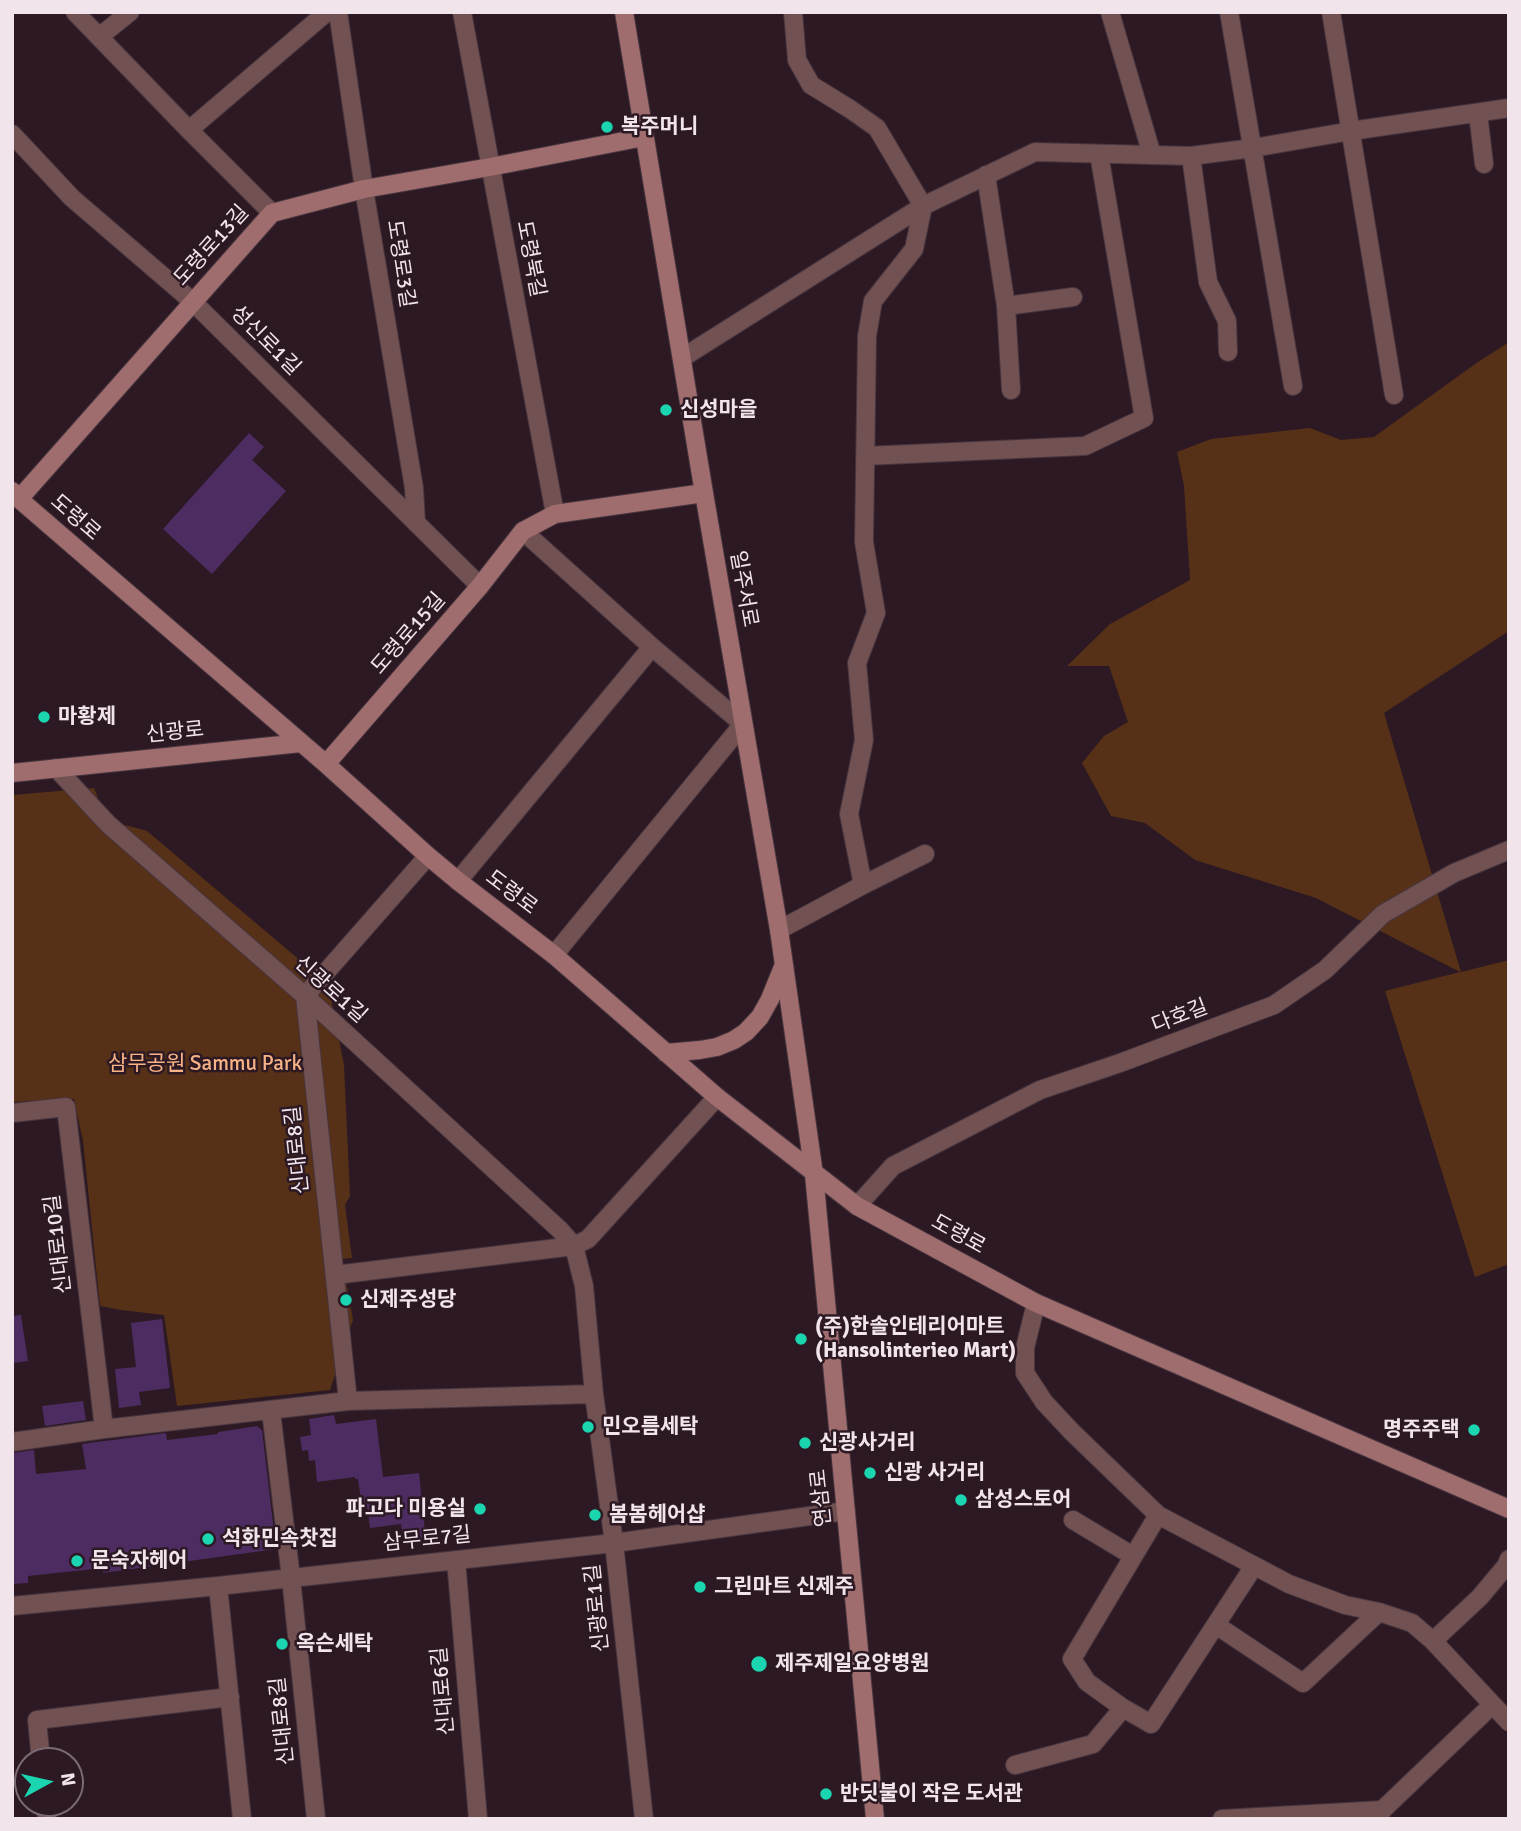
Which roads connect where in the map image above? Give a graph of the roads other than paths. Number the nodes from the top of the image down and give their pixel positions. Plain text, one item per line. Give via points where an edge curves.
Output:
1 (75, 12) edge
2 (130, 12) edge
3 (327, 12) edge
4 (338, 12) edge
5 (462, 12) edge
6 (624, 12) edge
7 (793, 12) edge
8 (1110, 12) edge
9 (1229, 12) edge
10 (1331, 12) edge
11 (99, 37) junction
12 (1509, 108) edge
13 (1478, 113) junction
14 (189, 130) junction
15 (1351, 131) junction
16 (12, 134) edge
17 (644, 137) junction
18 (1253, 148) junction
19 (1099, 154) junction
20 (1152, 155) junction
21 (1191, 156) junction
22 (1484, 164) dead end
23 (490, 167) junction
24 (986, 175) junction
25 (364, 189) junction
26 (923, 206) junction
27 (272, 212) junction
28 (1073, 297) dead end
29 (193, 302) junction
30 (1006, 306) junction
31 (1228, 352) dead end
32 (682, 358) junction
33 (1293, 386) dead end
34 (1011, 390) dead end
35 (1394, 395) dead end
36 (865, 456) junction
37 (704, 493) junction
38 (16, 495) edge
39 (555, 514) junction
40 (416, 523) junction
41 (523, 531) junction
42 (480, 586) junction
43 (652, 648) junction
44 (743, 724) junction
45 (301, 743) junction
46 (326, 764) junction
47 (56, 768) junction
48 (12, 773) edge
49 (1509, 850) edge
50 (925, 854) dead end
51 (428, 856) junction
52 (458, 881) junction
53 (863, 885) junction
54 (779, 930) junction
55 (554, 955) junction
56 (784, 963) junction
57 (304, 996) junction
58 (666, 1053) junction
59 (717, 1097) junction
60 (12, 1112) edge
61 (814, 1174) junction
62 (857, 1206) junction
63 (574, 1246) junction
64 (335, 1275) junction
65 (1036, 1303) junction
66 (594, 1394) junction
67 (348, 1401) junction
68 (271, 1411) junction
69 (104, 1429) junction
70 (12, 1442) edge
71 (1509, 1509) edge
72 (846, 1511) junction
73 (1157, 1515) junction
74 (1073, 1520) dead end
75 (614, 1544) junction
76 (1133, 1556) junction
77 (1509, 1559) edge
78 (456, 1560) junction
79 (1254, 1566) junction
80 (291, 1578) junction
81 (218, 1586) junction
82 (12, 1606) edge
83 (1379, 1612) junction
84 (1216, 1625) junction
85 (1433, 1641) junction
86 (230, 1697) junction
87 (1492, 1705) junction
88 (1123, 1707) junction
89 (1509, 1722) edge
90 (40, 1747) edge
91 (1015, 1765) dead end
92 (1378, 1814) edge
93 (242, 1819) edge
94 (316, 1819) edge
95 (478, 1819) edge
96 (644, 1819) edge
97 (876, 1819) edge
98 (1222, 1819) edge

1 - 11 street
2 - 11 street
3 - 14 street
4 - 25 street, 도령로3길
5 - 23 street, 도령북길
6 - 17 main road, 일주서로
7 - 26 street via 797,60 811,85 877,128
8 - 20 street
9 - 18 street
10 - 15 street
11 - 14 street
12 - 13 street
13 - 15 street
13 - 22 street
14 - 27 street
15 - 18 street
15 - 35 street
16 - 29 street, 성신로1길 via 72,198
17 - 23 main road, 도령로13길
17 - 32 main road, 일주서로
18 - 21 street
18 - 33 street
19 - 20 street
19 - 24 street via 1035,152
19 - 36 street via 1144,418 1085,446
20 - 21 street
21 - 31 street via 1208,282 1227,321
23 - 25 main road, 도령로13길
23 - 39 street, 도령북길
24 - 26 street
24 - 30 street
25 - 27 main road, 도령로13길
25 - 40 street, 도령로3길
26 - 32 street
26 - 36 street via 914,249 873,301 867,336
27 - 29 main road, 도령로13길
28 - 30 street
29 - 38 main road, 도령로13길
29 - 40 street, 성신로1길
30 - 34 street
32 - 37 main road, 일주서로
36 - 53 street via 864,542 876,613 857,663 864,740 849,814
37 - 39 main road, 도령로15길
37 - 44 main road, 일주서로
38 - 45 main road, 도령로
39 - 41 main road, 도령로15길
40 - 42 street, 성신로1길
41 - 42 main road, 도령로15길
41 - 43 street
42 - 46 main road, 도령로15길
43 - 44 street
43 - 52 street, 도령로
44 - 54 main road, 일주서로
44 - 55 street
45 - 46 main road, 도령로
45 - 47 main road, 신광로
46 - 51 main road, 도령로
47 - 48 main road, 신광로
47 - 57 street, 신광로1길 via 108,824
49 - 62 street, 다호길 via 1454,873 1383,914 1325,970 1274,1005 1040,1090 893,1166
50 - 53 street
51 - 52 main road, 도령로
51 - 57 street
52 - 55 main road, 도령로
53 - 54 street
54 - 56 main road, 일주서로
55 - 58 main road, 도령로
56 - 58 main road via 770,999 746,1032 717,1047
56 - 61 main road, 일주서로
57 - 63 street, 신광로1길
57 - 64 street, 신대로8길
58 - 59 main road, 도령로
59 - 61 main road, 도령로
59 - 63 street via 588,1239
60 - 69 street, 신대로10길 via 66,1107
61 - 62 main road, 도령로
61 - 72 main road, 연삼로
62 - 65 main road, 도령로
63 - 64 street
63 - 66 street, 신광로1길 via 583,1286
64 - 67 street, 신대로8길
65 - 71 main road, 도령로
65 - 73 street via 1025,1348 1025,1373 1062,1422
66 - 67 street
66 - 75 street, 신광로1길
67 - 68 street
68 - 69 street
68 - 80 street, 신대로8길
69 - 70 street
72 - 75 street, 삼무로7길
72 - 97 main road, 연삼로
73 - 76 street
73 - 79 street
74 - 76 street
75 - 78 street, 삼무로7길
75 - 96 street, 신광로1길
76 - 88 street via 1072,1659 1087,1682
77 - 85 street via 1480,1597
78 - 80 street, 삼무로7길
78 - 95 street, 신대로6길
79 - 83 street via 1323,1597
79 - 84 street
80 - 81 street, 삼무로7길
80 - 94 street, 신대로8길
81 - 82 street, 삼무로7길
81 - 86 street
83 - 84 street via 1303,1683
83 - 85 street via 1412,1623
84 - 88 street via 1151,1724
85 - 87 street
86 - 90 street via 37,1720
86 - 93 street
87 - 89 street
87 - 92 street
88 - 91 street via 1093,1744
92 - 98 street

